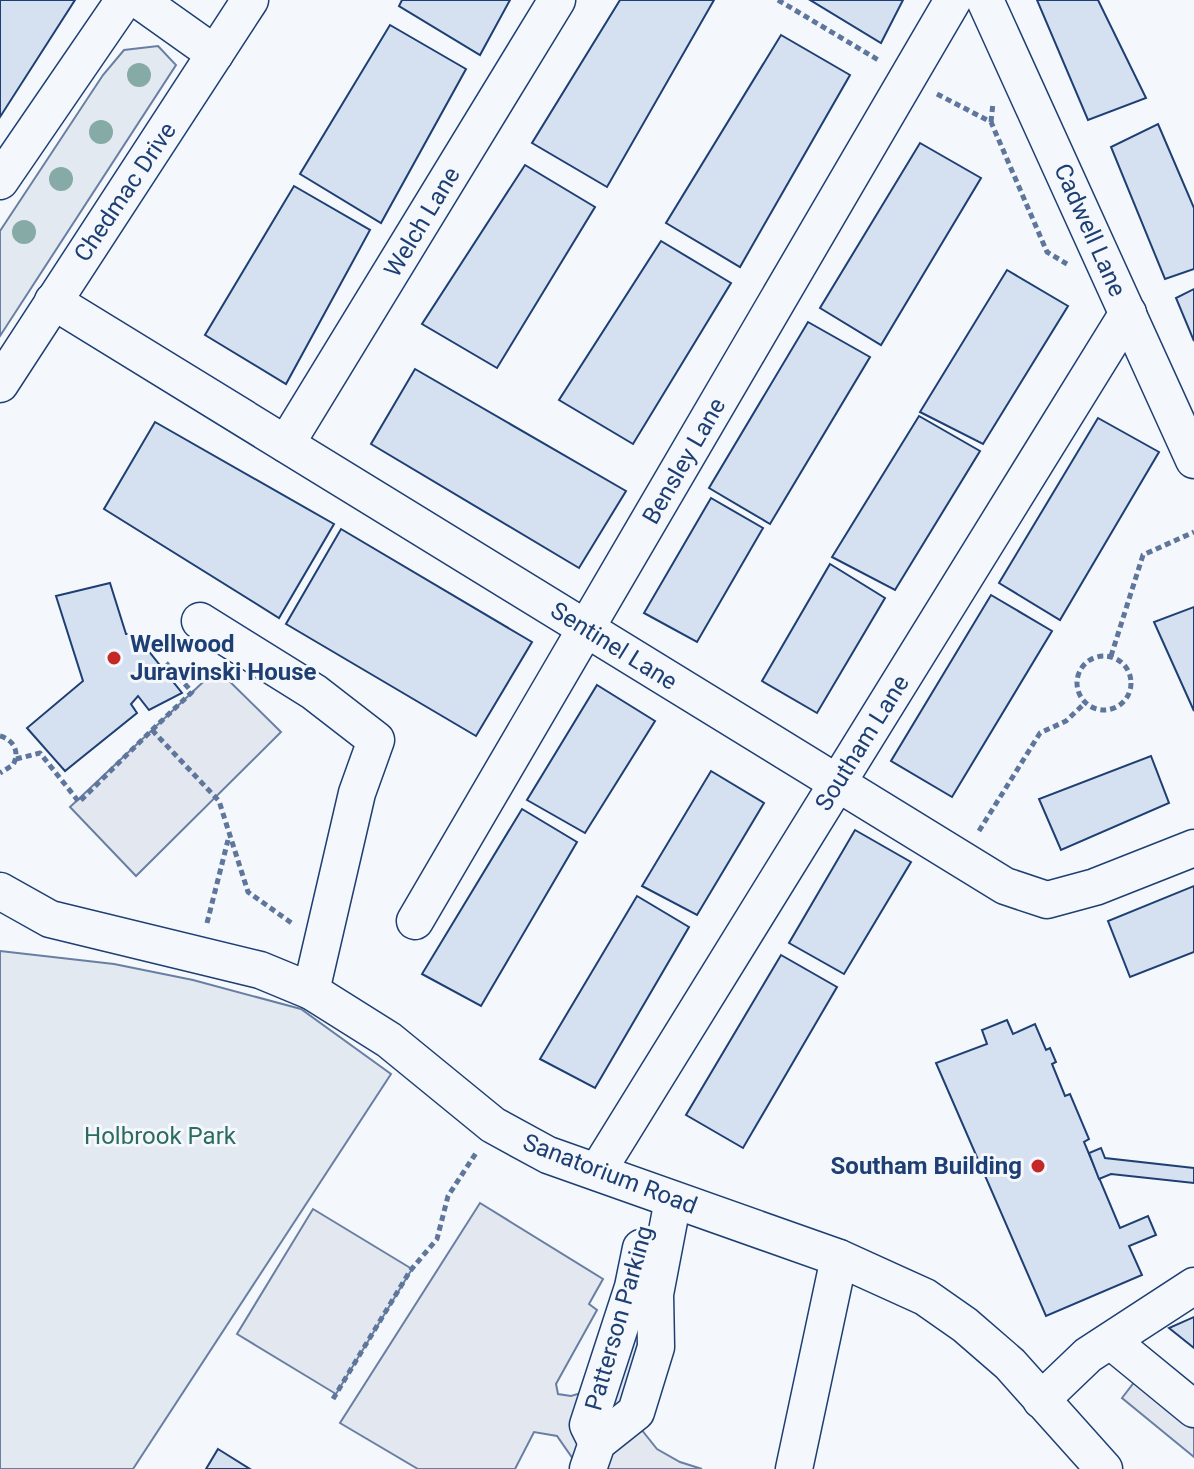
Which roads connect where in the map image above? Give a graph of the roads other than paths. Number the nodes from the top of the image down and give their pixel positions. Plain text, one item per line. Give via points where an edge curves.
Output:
1 (124, 0) edge
2 (139, 0) edge
3 (250, 0) edge
4 (557, 0) edge
5 (953, 0) edge
6 (985, 0) edge
7 (215, 54) junction
8 (0, 181) edge
9 (53, 301) junction
10 (1128, 313) junction
11 (0, 384) edge
12 (286, 444) junction
13 (1194, 460) edge
14 (200, 621) dead end
15 (586, 629) junction
16 (837, 783) junction
17 (1194, 848) edge
18 (0, 891) edge
19 (415, 921) dead end
20 (311, 991) junction
21 (597, 1172) junction
22 (663, 1196) junction
23 (839, 1258) junction
24 (1194, 1286) edge
25 (1111, 1341) junction
26 (1041, 1400) junction
27 (1194, 1409) edge
28 (598, 1448) edge
29 (794, 1469) edge
30 (1104, 1469) edge

1 - 8 street
2 - 7 street
3 - 7 street, Chedmac Drive
4 - 12 street, Welch Lane
5 - 15 street, Bensley Lane
6 - 10 street, Cadwell Lane
7 - 9 street, Chedmac Drive
9 - 11 street, Chedmac Drive
9 - 12 street, Sentinel Lane
10 - 13 street, Cadwell Lane
10 - 16 street, Southam Lane
12 - 15 street, Sentinel Lane
14 - 20 street via 314,692 376,740 357,793
15 - 16 street, Sentinel Lane
15 - 19 street, Bensley Lane
16 - 17 street, Sentinel Lane via 1005,886 1047,900
16 - 21 street, Southam Lane
18 - 20 street, Sanatorium Road via 50,919 260,970
20 - 21 street, Sanatorium Road via 389,1040 493,1125 548,1155
21 - 22 street, Sanatorium Road
22 - 23 street, Sanatorium Road
22 - 28 street, Patterson Parking via 655,1294
22 - 28 street, Patterson Parking via 588,1425
23 - 26 street, Sanatorium Road via 945,1311 1010,1364
23 - 29 street
24 - 25 street
25 - 26 street via 1080,1361
25 - 27 street
26 - 30 street, Sanatorium Road

